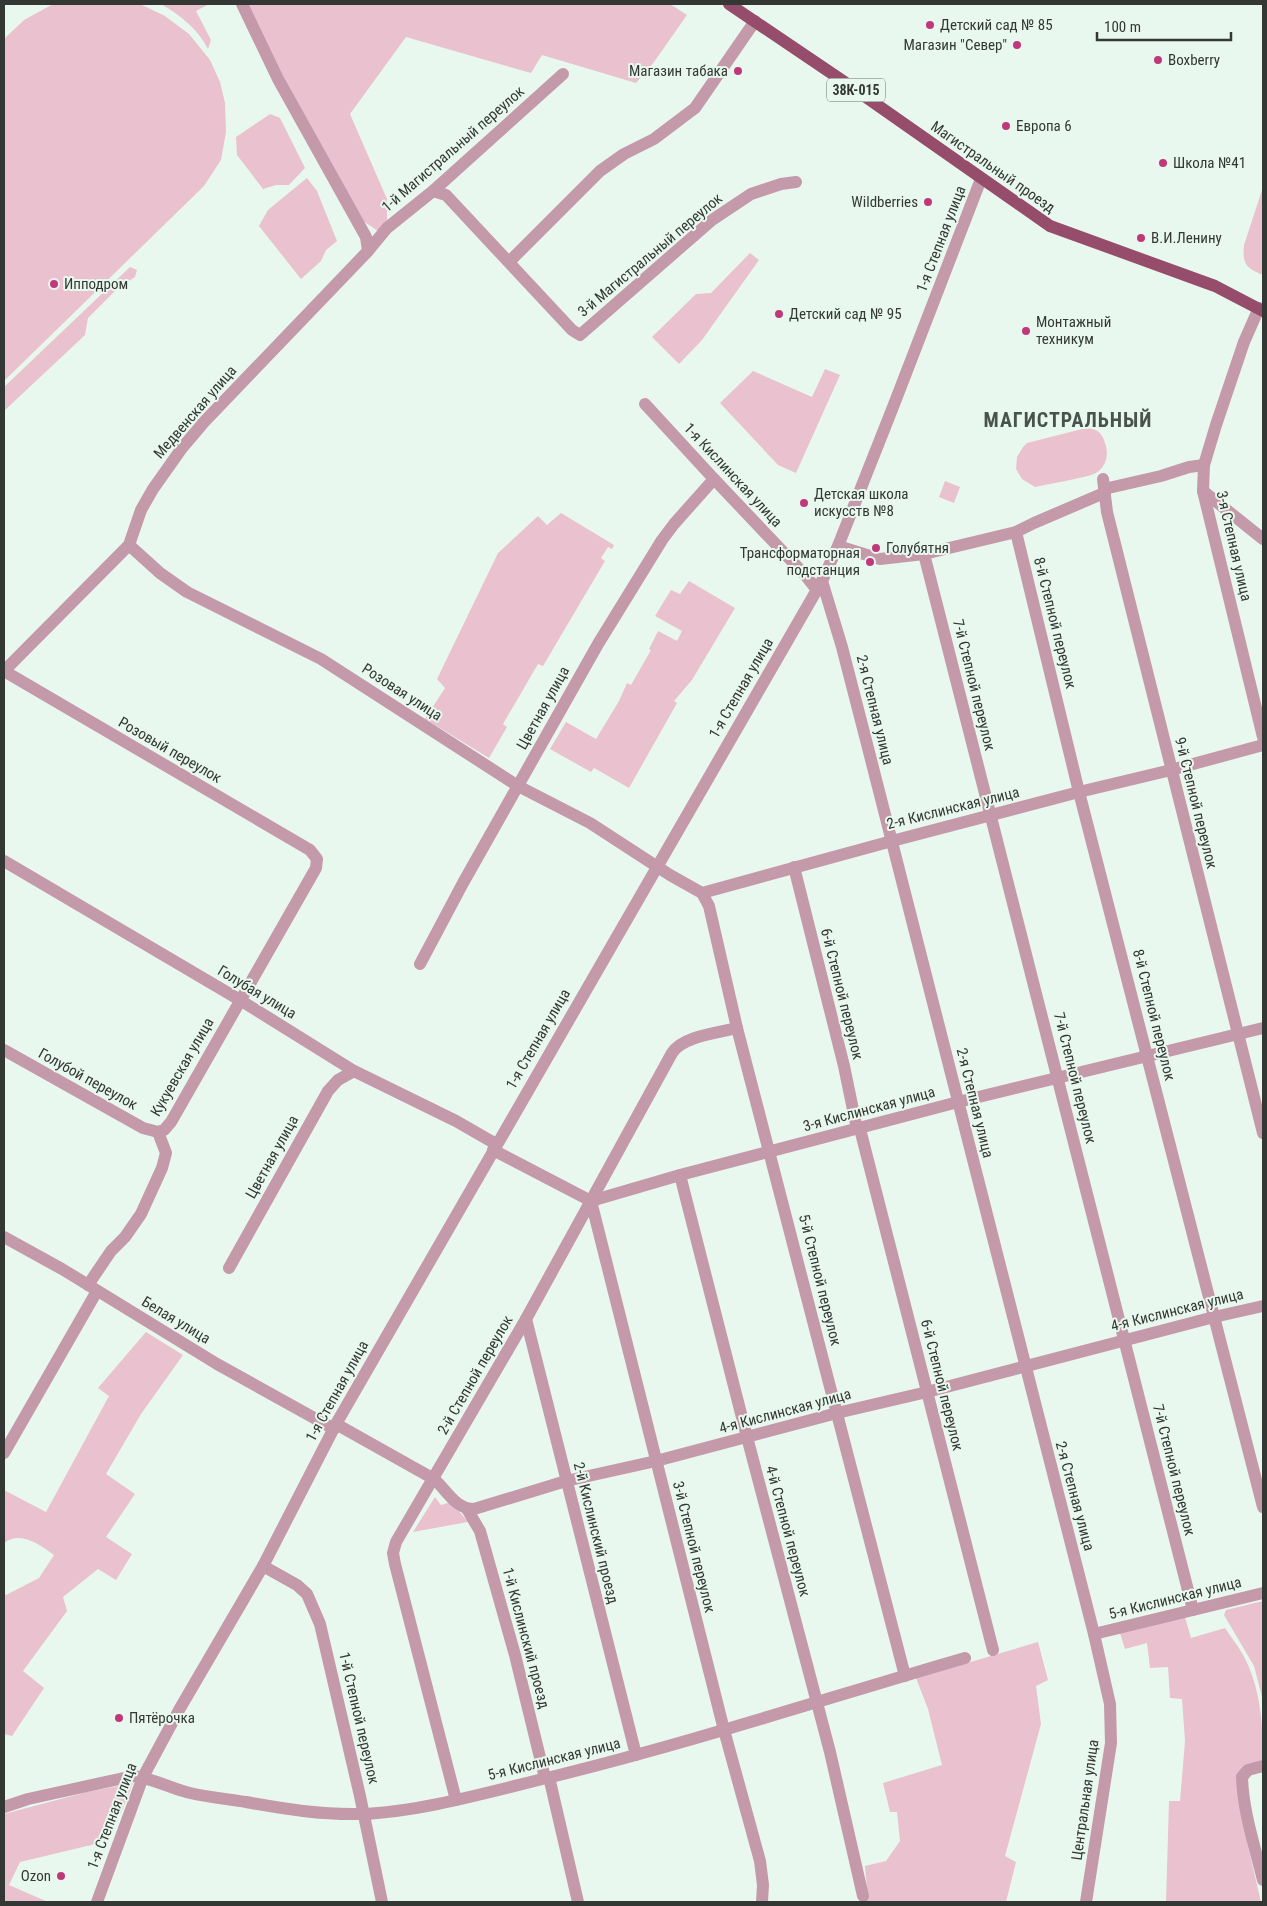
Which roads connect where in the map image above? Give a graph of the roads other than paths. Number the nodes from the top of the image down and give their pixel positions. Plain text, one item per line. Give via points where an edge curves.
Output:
1 (242, 4) edge
2 (729, 4) edge
3 (755, 22) junction
4 (563, 74) dead end
5 (981, 179) junction
6 (796, 182) dead end
7 (434, 191) junction
8 (368, 251) junction
9 (509, 262) junction
10 (1261, 309) edge
11 (645, 404) dead end
12 (1204, 465) junction
13 (714, 479) junction
14 (1104, 487) junction
15 (1203, 491) junction
16 (1016, 532) junction
17 (1263, 539) edge
18 (129, 545) junction
19 (838, 546) junction
20 (924, 554) junction
21 (819, 586) junction
22 (4, 671) edge
23 (1263, 737) edge
24 (1263, 745) edge
25 (1171, 770) junction
26 (518, 786) junction
27 (1079, 792) junction
28 (991, 816) junction
29 (892, 841) junction
30 (317, 859) joint
31 (4, 861) edge
32 (657, 866) junction
33 (794, 867) junction
34 (702, 893) junction
35 (420, 964) dead end
36 (240, 1000) junction
37 (737, 1028) junction
38 (1263, 1028) edge
39 (1238, 1034) junction
40 (4, 1050) edge
41 (1148, 1056) junction
42 (354, 1071) junction
43 (1058, 1079) junction
44 (958, 1102) junction
45 (859, 1129) junction
46 (158, 1132) junction
47 (1263, 1133) edge
48 (495, 1147) junction
49 (770, 1152) junction
50 (680, 1175) junction
51 (591, 1200) junction
52 (4, 1237) edge
53 (229, 1268) dead end
54 (92, 1288) junction
55 (1263, 1306) edge
56 (1214, 1317) junction
57 (526, 1319) junction
58 (1124, 1340) junction
59 (1024, 1366) junction
60 (927, 1392) junction
61 (837, 1413) junction
62 (335, 1426) junction
63 (747, 1437) junction
64 (4, 1453) edge
65 (656, 1461) junction
66 (434, 1479) junction
67 (566, 1482) junction
68 (1263, 1506) edge
69 (467, 1509) junction
70 (263, 1566) junction
71 (1263, 1593) edge
72 (1193, 1610) junction
73 (1094, 1634) junction
74 (993, 1650) dead end
75 (964, 1658) dead end
76 (1103, 1672) joint
77 (905, 1676) junction
78 (816, 1702) junction
79 (724, 1730) junction
80 (636, 1755) junction
81 (1263, 1766) edge
82 (143, 1777) junction
83 (547, 1778) junction
84 (456, 1800) junction
85 (4, 1807) edge
86 (363, 1814) junction
87 (1263, 1880) edge
88 (863, 1896) dead end
89 (97, 1902) edge
90 (382, 1902) edge
91 (578, 1902) edge
92 (762, 1902) edge
93 (1086, 1902) edge

1 - 8 street via 278,79 366,237
2 - 3 main road, Магистральный проезд / 38К-015
3 - 5 main road, Магистральный проезд / 38К-015
3 - 9 street via 695,108 600,171
4 - 7 street, 1-й Магистральный переулок
5 - 10 main road, Магистральный проезд / 38К-015 via 1050,226 1215,286
5 - 19 street, 1-я Степная улица
6 - 9 street, 3-й Магистральный переулок via 751,194 712,220 580,335
7 - 8 street, 1-й Магистральный переулок via 387,228
7 - 9 street via 446,195
8 - 18 street, Медвенская улица via 182,448 152,488
10 - 12 street, 3-я Степная улица via 1244,342
11 - 13 street, 1-я Кислинская улица
12 - 14 street
12 - 15 street, 3-я Степная улица
13 - 21 street, 1-я Кислинская улица
13 - 26 street, Цветная улица via 662,540 598,644
14 - 16 street
14 - 25 street, 9-й Степной переулок via 1107,512
15 - 17 street
15 - 23 street, 3-я Степная улица
16 - 20 street
16 - 27 street, 8-й Степной переулок
18 - 22 street, Медвенская улица
18 - 26 street, Розовая улица via 187,592 320,659
19 - 20 street via 880,559
19 - 21 street, 1-я Степная улица
20 - 28 street, 7-й Степной переулок
21 - 29 street, 2-я Степная улица via 842,647
21 - 32 street, 1-я Степная улица
22 - 30 street, Розовый переулок via 310,850
24 - 25 street, 2-я Кислинская улица
25 - 27 street, 2-я Кислинская улица
25 - 39 street, 9-й Степной переулок
26 - 32 street, Розовая улица via 590,824
26 - 35 street, Цветная улица
27 - 28 street, 2-я Кислинская улица
27 - 41 street, 8-й Степной переулок
28 - 29 street, 2-я Кислинская улица
28 - 43 street, 7-й Степной переулок
29 - 33 street, 2-я Кислинская улица
29 - 44 street, 2-я Степная улица
30 - 36 street, Кукуевская улица via 316,868
31 - 36 street, Голубая улица
32 - 34 street
32 - 48 street, 1-я Степная улица
33 - 34 street, 2-я Кислинская улица
33 - 45 street, 6-й Степной переулок
34 - 37 street, 5-й Степной переулок via 709,906
36 - 42 street, Голубая улица
36 - 46 street, Кукуевская улица via 171,1122
37 - 49 street, 5-й Степной переулок
37 - 51 street, 2-й Степной переулок via 677,1045
38 - 39 street, 3-я Кислинская улица
39 - 41 street, 3-я Кислинская улица
39 - 47 street, 9-й Степной переулок
40 - 46 street, Голубой переулок via 143,1128
41 - 43 street, 3-я Кислинская улица
41 - 56 street, 8-й Степной переулок
42 - 48 street, Голубая улица via 456,1121
42 - 53 street, Цветная улица via 338,1080 328,1091
43 - 44 street, 3-я Кислинская улица
43 - 58 street, 7-й Степной переулок
44 - 45 street, 3-я Кислинская улица
44 - 59 street, 2-я Степная улица
45 - 49 street, 3-я Кислинская улица
45 - 60 street, 6-й Степной переулок
46 - 54 street, Кукуевская улица via 166,1153 162,1168 141,1214 111,1251
48 - 51 street
48 - 62 street, 1-я Степная улица
49 - 50 street, 3-я Кислинская улица
49 - 61 street, 5-й Степной переулок
50 - 51 street, 3-я Кислинская улица
50 - 63 street, 4-й Степной переулок
51 - 57 street, 2-й Степной переулок
51 - 65 street, 3-й Степной переулок
52 - 54 street, Белая улица
54 - 62 street, Белая улица via 217,1364
54 - 64 street, Кукуевская улица
55 - 56 street, 4-я Кислинская улица
56 - 58 street, 4-я Кислинская улица
56 - 68 street, 8-й Степной переулок
57 - 66 street, 2-й Степной переулок
57 - 67 street, 2-й Кислинский проезд
58 - 59 street, 4-я Кислинская улица
58 - 72 street, 7-й Степной переулок
59 - 60 street, 4-я Кислинская улица
59 - 73 street, 2-я Степная улица
60 - 61 street, 4-я Кислинская улица
60 - 74 street, 6-й Степной переулок
61 - 63 street, 4-я Кислинская улица
61 - 77 street, 5-й Степной переулок
62 - 66 street
62 - 70 street, 1-я Степная улица
63 - 65 street, 4-я Кислинская улица
63 - 78 street, 4-й Степной переулок
65 - 67 street, 4-я Кислинская улица
65 - 79 street, 3-й Степной переулок
66 - 69 street
66 - 84 street, 2-й Степной переулок via 396,1542 393,1553
67 - 69 street, 4-я Кислинская улица
67 - 80 street, 2-й Кислинский проезд
69 - 83 street, 1-й Кислинский проезд via 480,1532
70 - 82 street, 1-я Степная улица
70 - 86 street, 1-й Степной переулок via 297,1585 313,1606 334,1680
71 - 72 street, 5-я Кислинская улица
72 - 73 street, 5-я Кислинская улица
73 - 76 street, 2-я Степная улица
75 - 77 street, 5-я Кислинская улица
76 - 93 street, Центральная улица via 1110,1704 1111,1743
77 - 78 street, 5-я Кислинская улица
78 - 79 street, 5-я Кислинская улица
78 - 88 street, 4-й Степной переулок
79 - 80 street, 5-я Кислинская улица
79 - 92 street, 3-й Степной переулок via 760,1861
80 - 83 street, 5-я Кислинская улица
81 - 87 street via 1248,1770 1242,1778
82 - 85 street via 122,1777
82 - 86 street, 5-я Кислинская улица via 191,1794 327,1814
82 - 89 street, 1-я Степная улица
83 - 84 street, 5-я Кислинская улица
83 - 91 street, 1-й Кислинский проезд
84 - 86 street, 5-я Кислинская улица
86 - 90 street, 1-й Степной переулок

